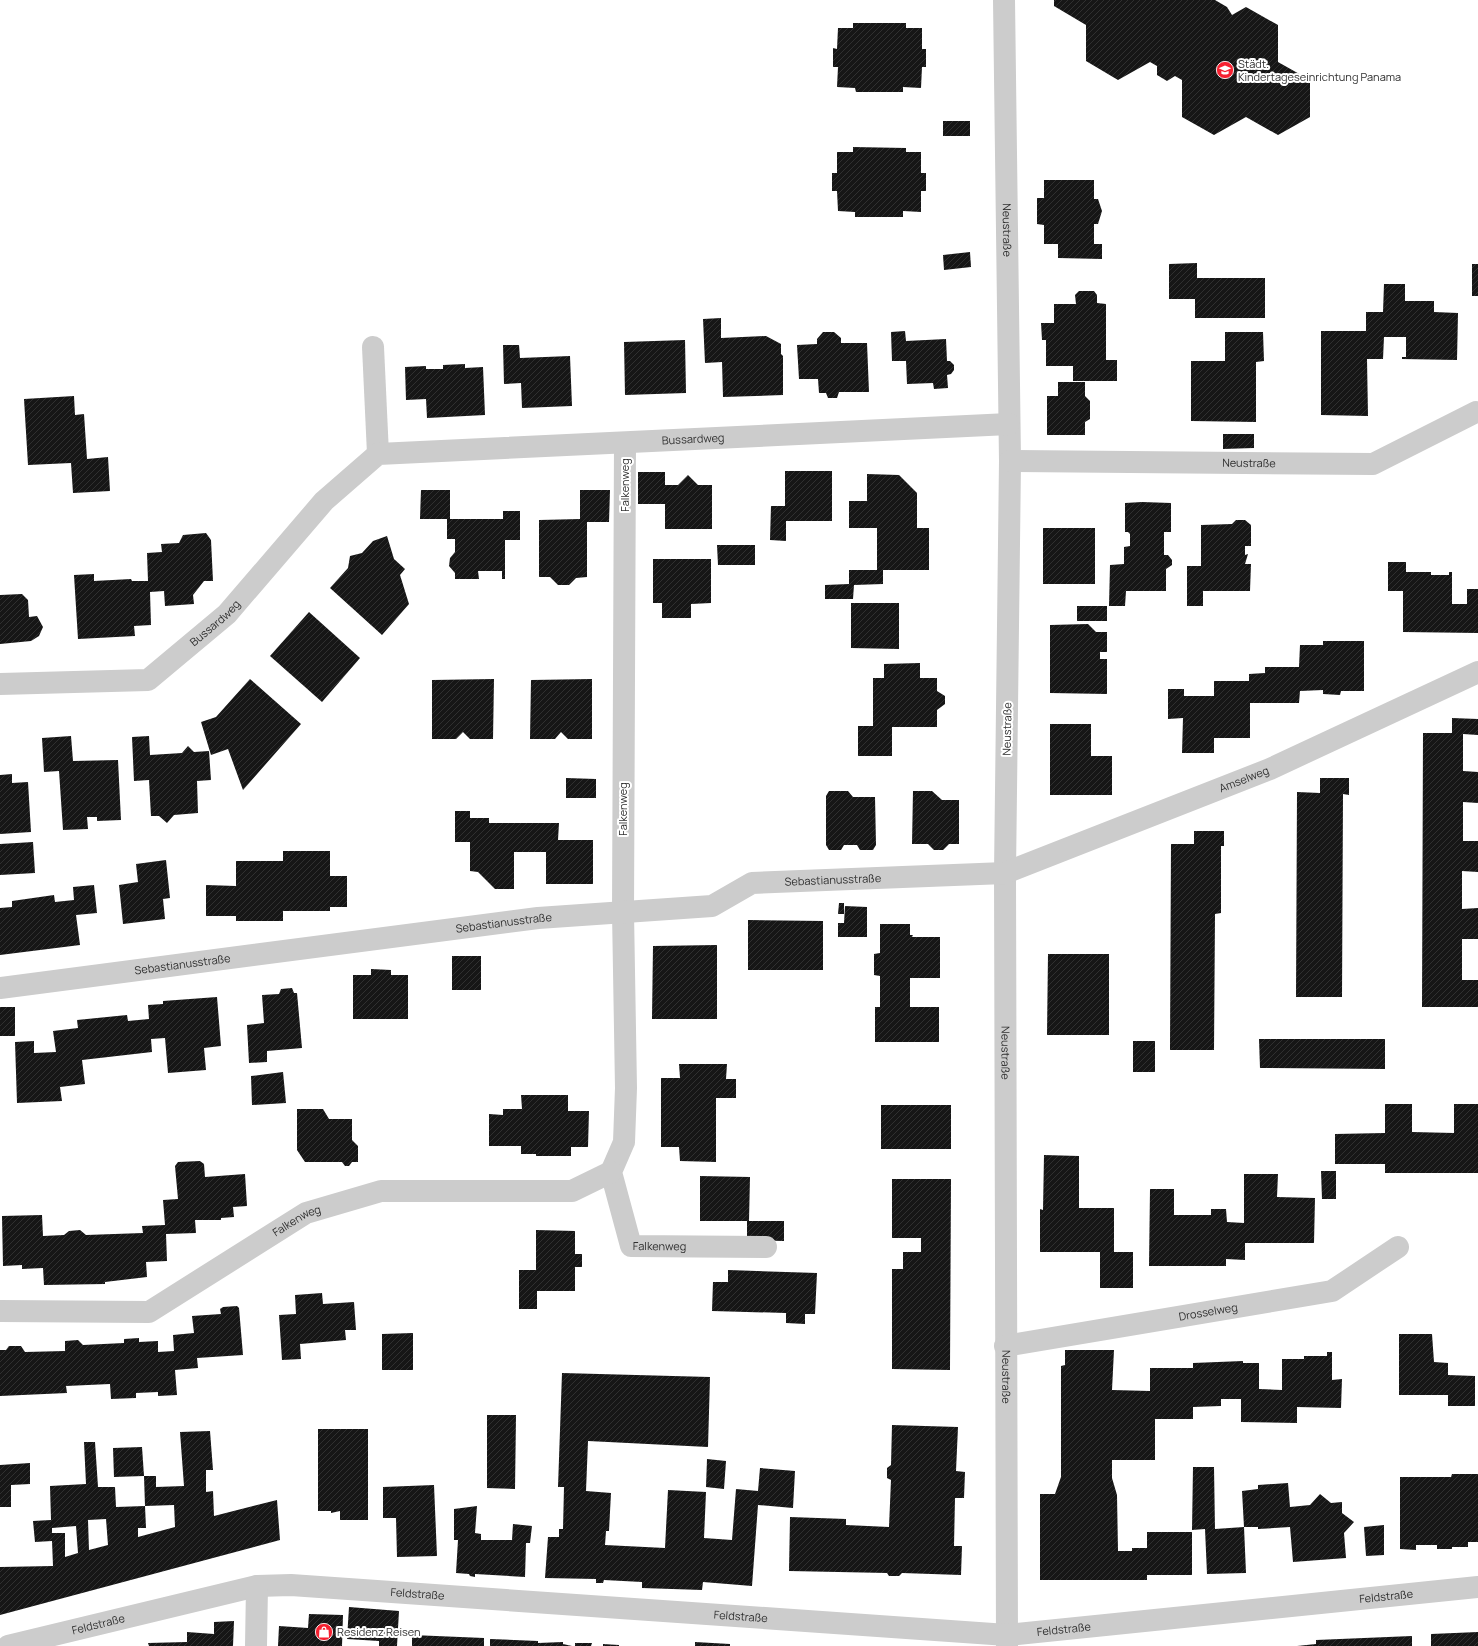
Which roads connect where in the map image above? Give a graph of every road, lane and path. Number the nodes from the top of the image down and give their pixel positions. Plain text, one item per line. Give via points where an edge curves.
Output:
1 (1004, 0) edge
2 (373, 348) dead end
3 (1476, 412) dead end
4 (1009, 424) junction
5 (625, 443) junction
6 (378, 454) junction
7 (1010, 461) junction
8 (1478, 672) edge
9 (0, 684) edge
10 (1005, 873) junction
11 (623, 912) junction
12 (0, 988) edge
13 (611, 1172) junction
14 (766, 1247) dead end
15 (1398, 1247) dead end
16 (0, 1311) edge
17 (1005, 1346) junction
18 (257, 1586) junction
19 (1478, 1587) edge
20 (1007, 1641) edge
21 (8, 1646) edge
22 (256, 1646) edge

1 - 4 street, Neustraße
2 - 6 street
3 - 7 street, Neustraße via 1373,464
4 - 5 street, Bussardweg
4 - 7 street, Neustraße
5 - 6 street, Bussardweg
5 - 11 street, Falkenweg
6 - 9 street, Bussardweg via 324,501 227,614 148,680
7 - 10 street, Neustraße
8 - 10 street, Amselweg via 1270,769
10 - 11 street, Sebastianusstraße via 752,883 712,906
10 - 17 street, Neustraße
11 - 12 street, Sebastianusstraße via 538,918
11 - 13 street, Falkenweg via 626,1088 624,1142
13 - 14 street, Falkenweg via 631,1246
13 - 16 street, Falkenweg via 572,1191 381,1191 306,1213 150,1312
15 - 17 street, Drosselweg via 1332,1290
17 - 20 street, Neustraße
18 - 20 street, Feldstraße via 291,1585
18 - 21 street, Feldstraße
18 - 22 street
19 - 20 street, Feldstraße

